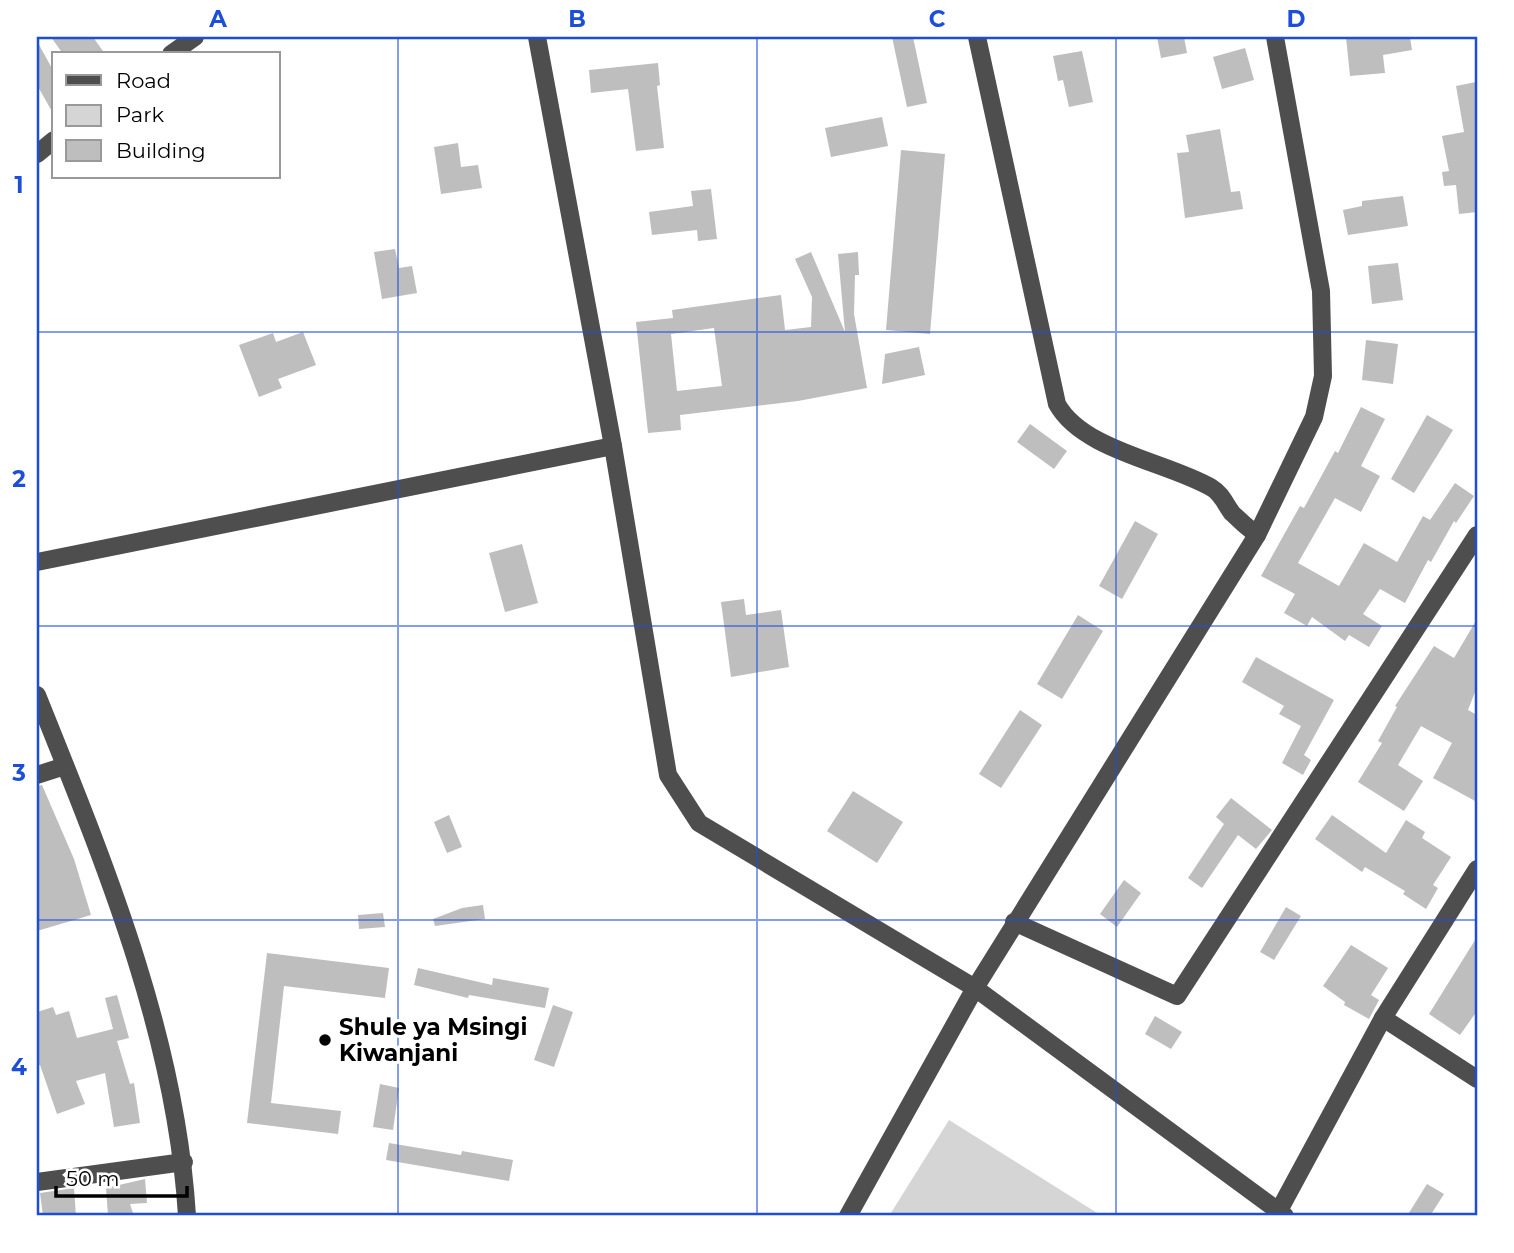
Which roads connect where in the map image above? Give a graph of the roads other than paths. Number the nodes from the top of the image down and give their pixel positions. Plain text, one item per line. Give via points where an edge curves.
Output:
1 (195, 37) edge
2 (537, 37) edge
3 (976, 37) edge
4 (1275, 37) edge
5 (174, 52) edge
6 (45, 148) edge
7 (37, 166) edge
8 (613, 446) junction
9 (1256, 535) junction
10 (1477, 535) edge
11 (37, 562) edge
12 (37, 695) edge
13 (65, 766) junction
14 (37, 775) edge
15 (1477, 869) edge
16 (1014, 922) junction
17 (975, 988) junction
18 (1383, 1018) junction
19 (1477, 1079) edge
20 (184, 1162) junction
21 (37, 1182) edge
22 (1280, 1215) edge
23 (187, 1216) edge
24 (848, 1216) edge

1 - 5 street
2 - 8 street
3 - 9 street via 1057,404 1075,428 1213,489
4 - 9 street via 1321,291 1322,376 1314,417
6 - 7 street
8 - 11 street
8 - 17 street via 668,775 699,823
9 - 16 street
10 - 16 street via 1177,996
12 - 13 street
13 - 14 street
13 - 20 street via 109,875 156,1029
15 - 18 street
16 - 17 street
17 - 22 street
17 - 24 street
18 - 19 street
18 - 22 street
20 - 21 street
20 - 23 street

